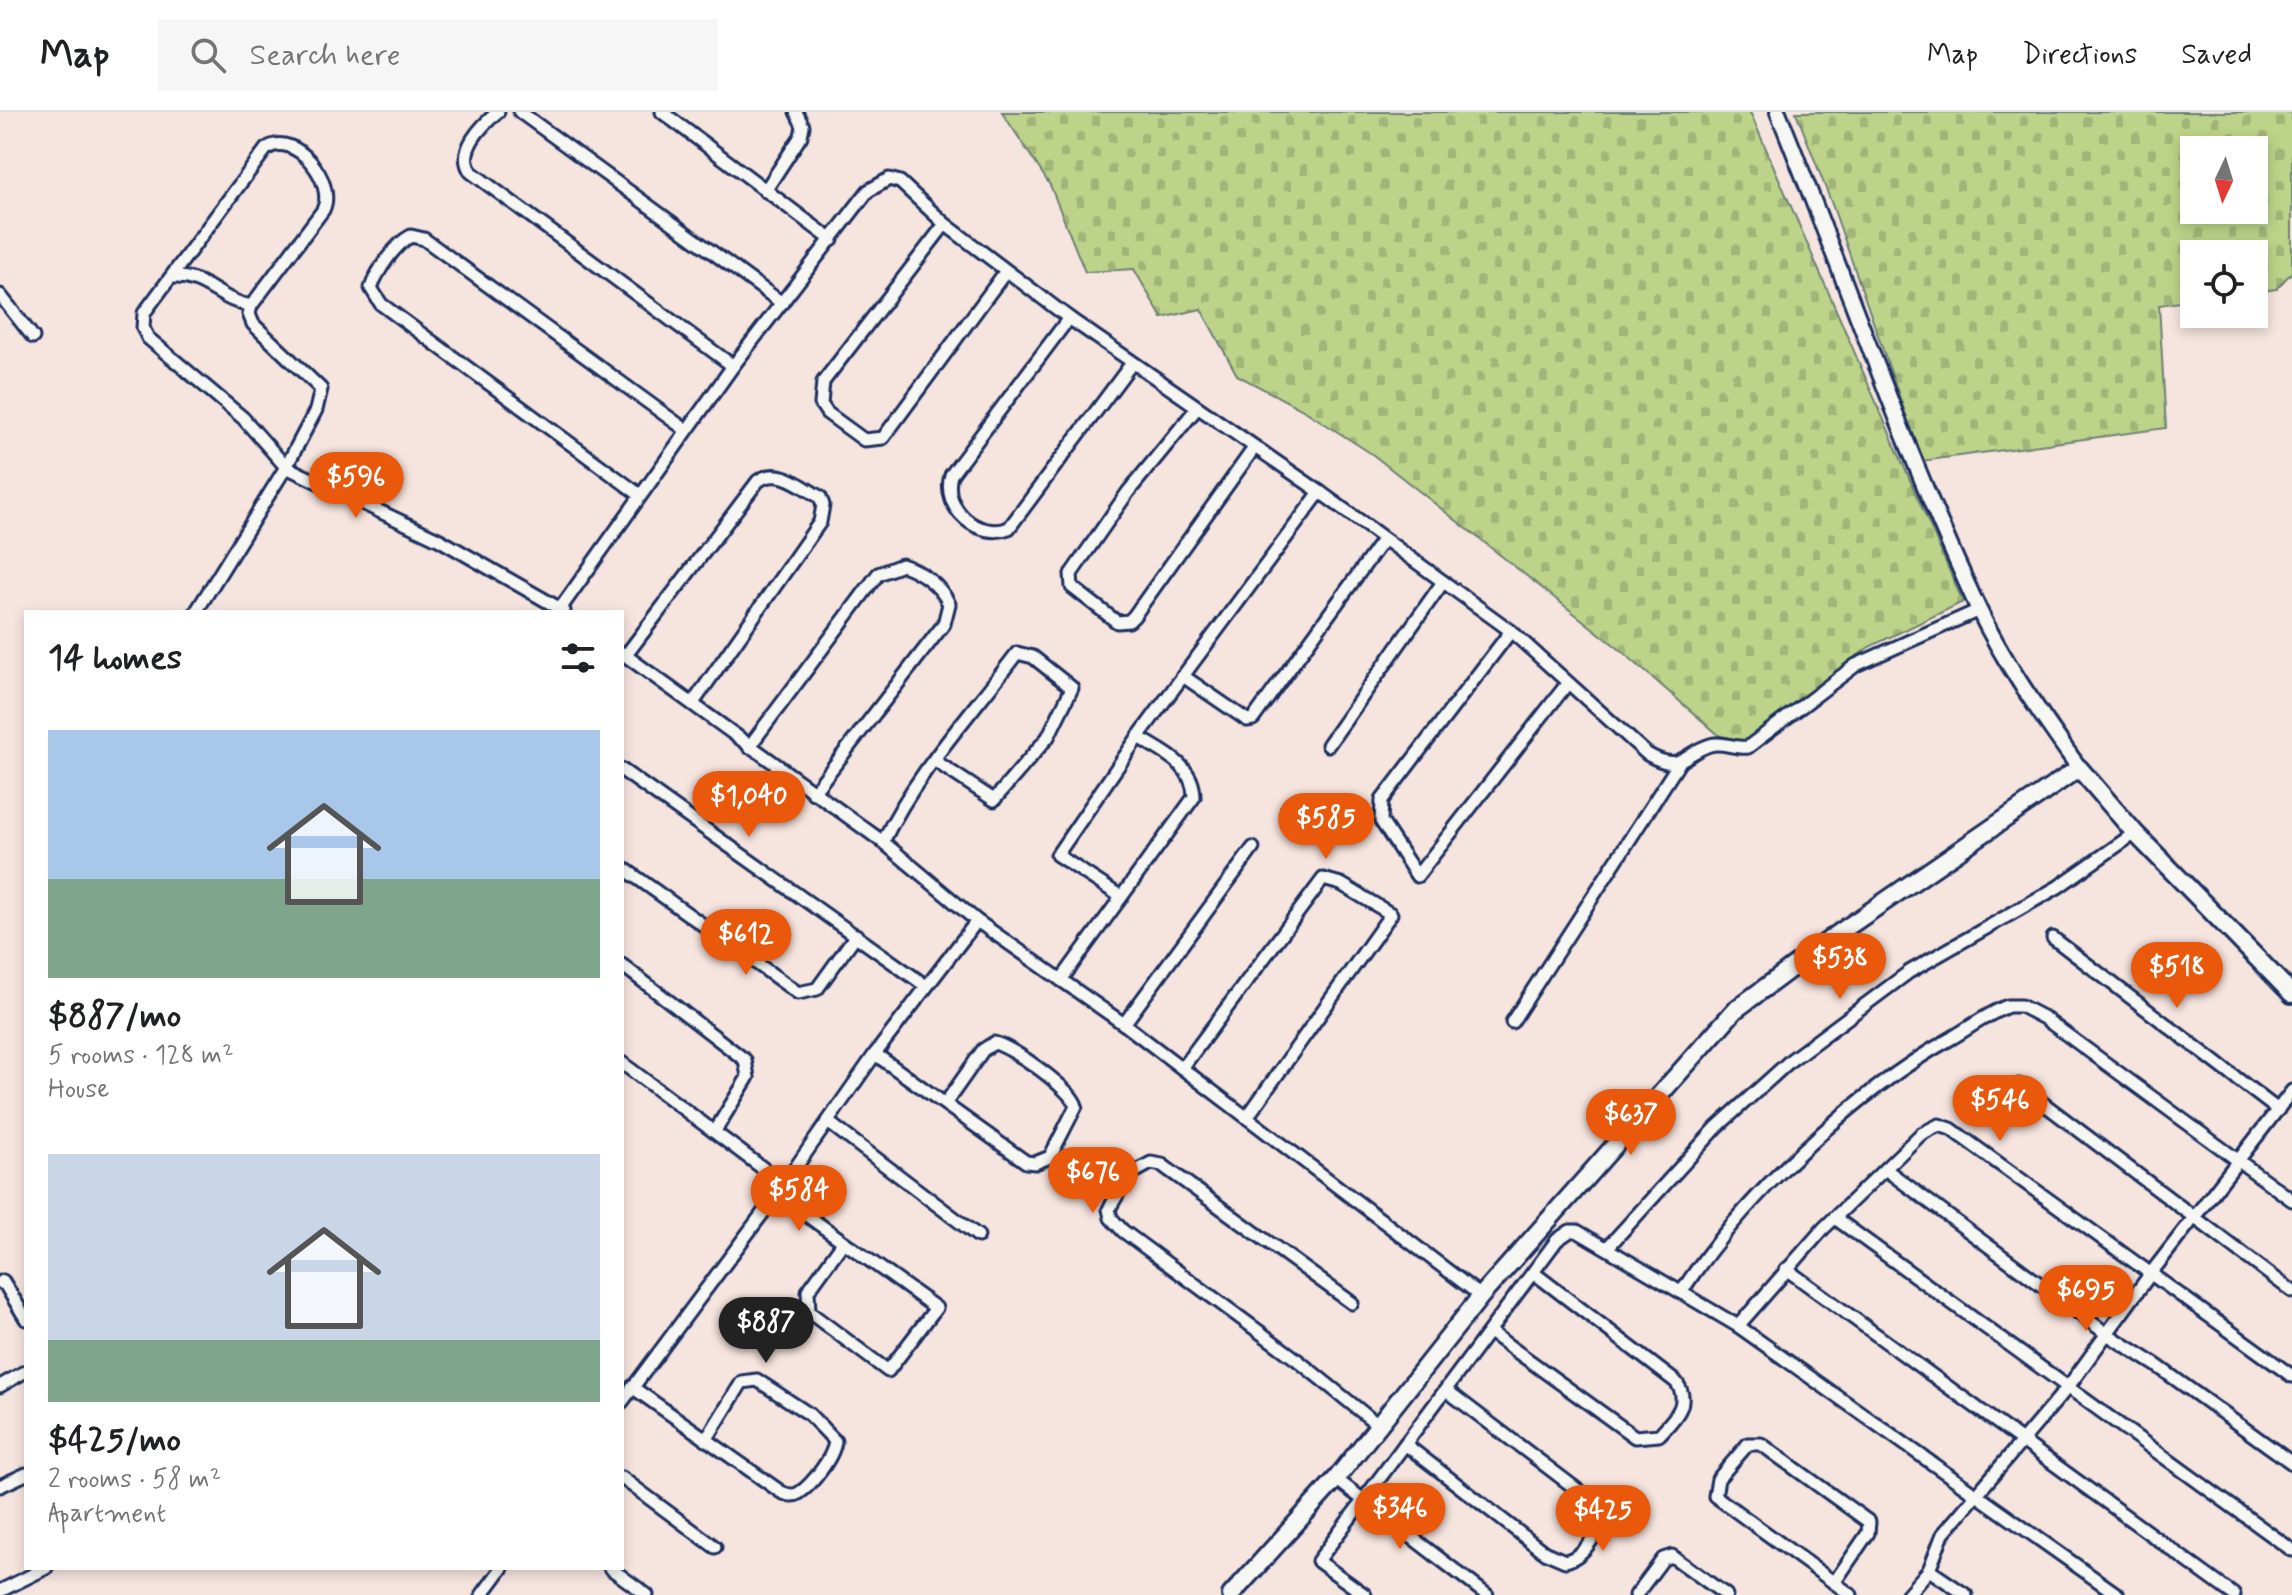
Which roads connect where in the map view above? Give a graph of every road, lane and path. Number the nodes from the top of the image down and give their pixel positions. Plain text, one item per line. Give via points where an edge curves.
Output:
1 (498, 112) edge
2 (520, 112) edge
3 (662, 112) edge
4 (796, 112) edge
5 (1778, 112) edge
6 (765, 191) junction
7 (945, 224) junction
8 (832, 240) junction
9 (1006, 271) junction
10 (173, 277) junction
11 (0, 295) edge
12 (782, 303) junction
13 (251, 306) junction
14 (1069, 318) junction
15 (33, 337) dead end
16 (1132, 363) junction
17 (733, 366) junction
18 (1197, 408) junction
19 (686, 430) junction
20 (1254, 448) junction
21 (286, 467) junction
22 (1320, 492) junction
23 (640, 495) junction
24 (1383, 540) junction
25 (1443, 582) junction
26 (200, 610) edge
27 (562, 610) edge
28 (1979, 610) junction
29 (1511, 631) junction
30 (624, 654) edge
31 (1183, 676) junction
32 (1567, 684) junction
33 (693, 703) junction
34 (1138, 737) junction
35 (1328, 745) dead end
36 (749, 747) junction
37 (935, 761) junction
38 (1679, 763) junction
39 (2079, 768) junction
40 (624, 771) edge
41 (813, 793) junction
42 (2135, 833) junction
43 (883, 842) junction
44 (1253, 848) dead end
45 (624, 868) edge
46 (1120, 896) junction
47 (977, 921) junction
48 (856, 935) junction
49 (2053, 938) dead end
50 (624, 967) edge
51 (1061, 980) junction
52 (926, 986) junction
53 (2292, 994) edge
54 (1512, 1022) dead end
55 (1124, 1024) junction
56 (875, 1054) junction
57 (624, 1064) edge
58 (1182, 1068) junction
59 (2019, 1085) dead end
60 (2292, 1091) edge
61 (945, 1104) junction
62 (2278, 1110) junction
63 (1248, 1116) junction
64 (828, 1122) junction
65 (715, 1131) junction
66 (2240, 1162) junction
67 (1885, 1169) junction
68 (781, 1189) junction
69 (2292, 1200) edge
70 (1835, 1218) junction
71 (2193, 1220) junction
72 (978, 1236) dead end
73 (842, 1244) junction
74 (1608, 1247) junction
75 (1786, 1269) junction
76 (1534, 1273) junction
77 (2151, 1273) junction
78 (0, 1283) edge
79 (1682, 1291) junction
80 (2292, 1291) edge
81 (1481, 1296) junction
82 (1352, 1303) dead end
83 (24, 1316) edge
84 (1738, 1326) junction
85 (1491, 1333) junction
86 (2107, 1334) junction
87 (24, 1372) edge
88 (2292, 1376) edge
89 (0, 1386) edge
90 (632, 1387) junction
91 (2068, 1387) junction
92 (1446, 1390) junction
93 (624, 1399) edge
94 (1378, 1425) junction
95 (706, 1440) junction
96 (1405, 1444) junction
97 (2022, 1444) junction
98 (2292, 1463) edge
99 (24, 1475) edge
100 (624, 1479) edge
101 (1336, 1479) junction
102 (0, 1486) edge
103 (1974, 1495) junction
104 (1361, 1499) junction
105 (715, 1547) dead end
106 (2292, 1550) edge
107 (42, 1570) edge
108 (501, 1570) edge
109 (613, 1570) edge
110 (1929, 1570) junction
111 (1834, 1583) junction
112 (0, 1591) edge
113 (482, 1595) edge
114 (647, 1595) edge
115 (1231, 1595) edge
116 (1365, 1595) edge
117 (1487, 1595) edge
118 (1636, 1595) edge
119 (1726, 1595) edge
120 (1851, 1595) edge
121 (1907, 1595) edge
122 (1966, 1595) edge
123 (2118, 1595) edge
124 (2234, 1595) edge

1 - 17 street via 467,149 471,172
2 - 12 street
3 - 6 street
4 - 6 street via 801,136
5 - 28 street
6 - 8 street
7 - 8 street via 900,182 889,179 868,191
7 - 9 street
7 - 9 street via 823,382 820,399 827,413 864,440 883,438
8 - 12 street
9 - 14 street
10 - 13 street via 195,277 229,301
10 - 13 street via 266,149 290,145 321,175 327,202
10 - 21 street via 144,313 144,334 243,418
11 - 15 street
12 - 17 street
13 - 21 street via 253,324 321,389 316,410
14 - 16 street
14 - 16 street via 951,475 947,494 957,513 986,530 1009,528
16 - 18 street
17 - 19 street
18 - 20 street
18 - 20 street via 1128,492 1071,574 1072,587 1117,622 1134,616
19 - 23 street
19 - 23 street via 424,239 405,239 386,263 371,288 381,304
20 - 22 street
21 - 26 street
21 - 27 street via 440,540
22 - 24 street
22 - 31 street
23 - 27 street
24 - 25 street
24 - 31 street via 1253,719
25 - 29 street
25 - 35 street
28 - 38 street via 1856,665 1748,747 1712,744
28 - 39 street via 2036,709
29 - 32 street
29 - 32 street via 1382,800 1381,821 1417,876
30 - 33 street
30 - 33 street via 764,476 779,475 820,497 820,522
31 - 34 street
32 - 38 street via 1647,754
33 - 36 street
34 - 46 street via 1185,769 1194,797
34 - 46 street via 1057,855
36 - 41 street
36 - 41 street via 878,574 902,565 928,579 949,604 944,624
37 - 37 street via 1017,653 1033,657 1072,688 1048,737 994,800
37 - 43 street
38 - 54 street
39 - 42 main road
39 - 81 main road via 1735,1010
40 - 48 street
41 - 43 street
42 - 53 main road
42 - 74 street via 2058,887 1909,972 1791,1060 1717,1127
43 - 47 street
44 - 55 street
45 - 48 street via 798,993 817,989
46 - 51 street
47 - 51 street
47 - 52 street
48 - 52 street
49 - 62 street
50 - 65 street via 745,1060 748,1077
51 - 55 street
52 - 56 street
55 - 58 street
56 - 61 street
56 - 64 street
57 - 65 street
58 - 63 street
58 - 63 street via 1323,879 1391,914
59 - 71 street
60 - 62 street
61 - 61 street via 1015,1155 1035,1163 1050,1157 1076,1106 1073,1095 994,1043 983,1050
62 - 66 street
63 - 81 street
64 - 68 street
64 - 72 street
65 - 68 street
66 - 69 street
66 - 71 street
66 - 79 street via 2044,1018 2021,1006 2008,1006 1918,1056 1866,1097 1758,1195
67 - 70 street
67 - 77 street via 1933,1126 1946,1126
67 - 86 street
68 - 73 street
68 - 90 street
70 - 75 street
70 - 91 street
71 - 77 street
71 - 80 street
73 - 73 street via 936,1308 888,1371 809,1312 808,1291
74 - 76 street via 1570,1231 1557,1240
74 - 79 street
75 - 84 street
75 - 97 street
76 - 85 street
76 - 85 street via 1676,1382 1683,1396 1679,1414 1659,1435 1635,1437
77 - 86 street
77 - 88 street
78 - 83 street
79 - 84 street
81 - 94 main road
82 - 94 street via 1162,1165 1151,1163 1129,1175 1109,1209 1123,1231
84 - 103 street
85 - 92 street
86 - 91 street
86 - 98 street
87 - 89 street
90 - 93 street
90 - 95 street
91 - 97 street
91 - 106 street
92 - 96 street
92 - 96 street via 1600,1507 1599,1525 1581,1554 1565,1561 1544,1552
94 - 101 main road
95 - 95 street via 781,1492 795,1495 831,1454 835,1441 809,1414 750,1379 742,1382
96 - 104 street
97 - 103 street
97 - 124 street
99 - 102 street
100 - 105 street
101 - 104 street
101 - 115 main road
103 - 110 street via 1943,1534
103 - 123 street
104 - 116 street via 1318,1561
104 - 117 street
107 - 112 street
108 - 113 street
109 - 114 street
110 - 121 street
110 - 122 street
111 - 111 street via 1715,1496 1718,1479 1748,1444 1761,1444 1869,1522 1868,1533
111 - 120 street
118 - 119 street via 1663,1559 1672,1556

